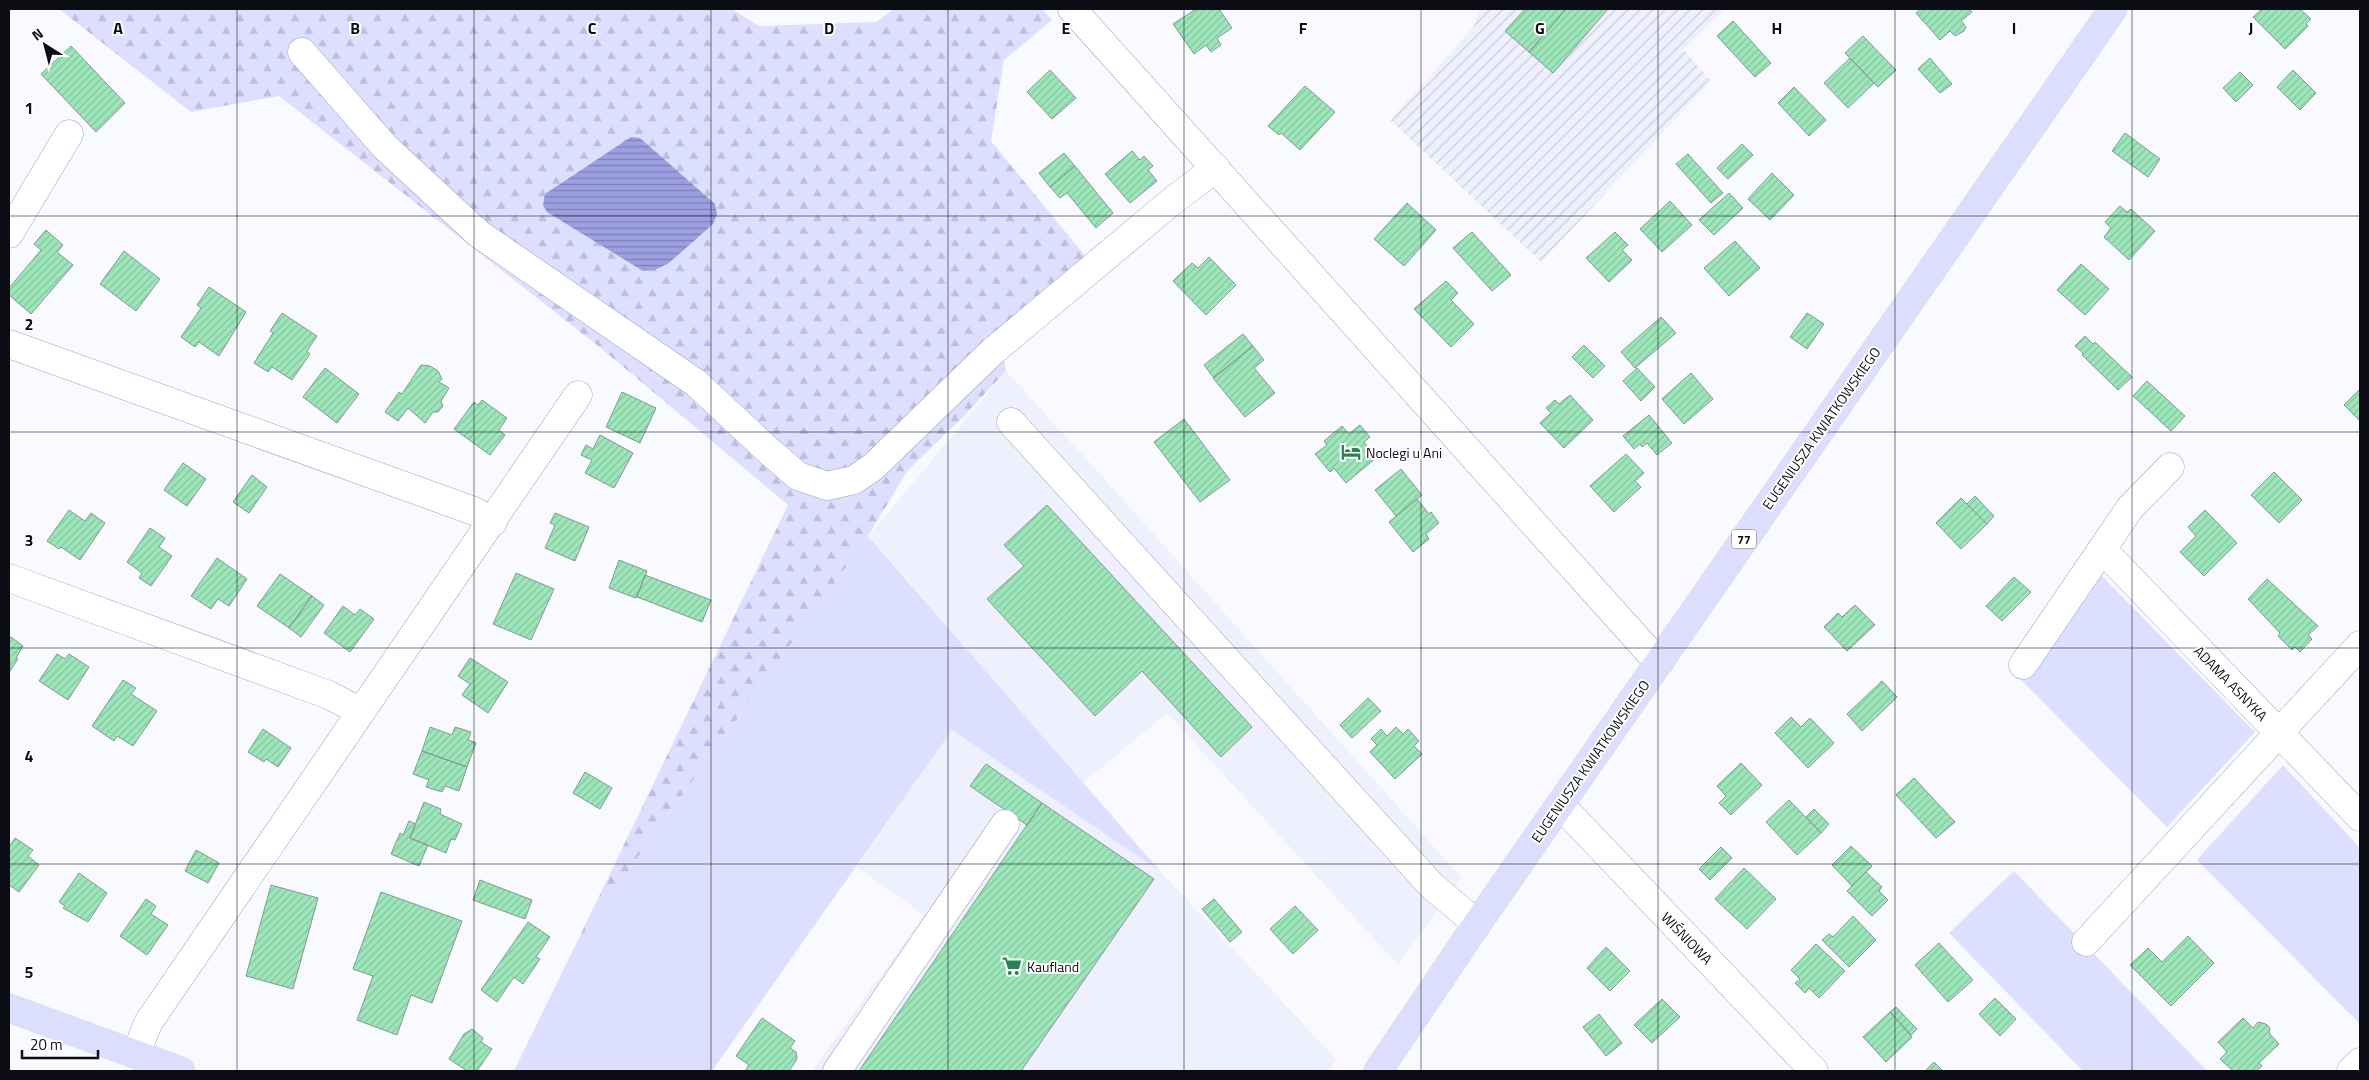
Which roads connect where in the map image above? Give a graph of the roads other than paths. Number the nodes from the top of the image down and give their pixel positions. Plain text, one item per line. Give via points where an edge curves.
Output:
1 (1072, 9) edge
2 (2113, 9) edge
3 (302, 52) dead end
4 (69, 134) dead end
5 (1216, 168) junction
6 (9, 234) edge
7 (9, 344) edge
8 (578, 395) dead end
9 (1012, 422) dead end
10 (2170, 467) dead end
11 (493, 522) junction
12 (2102, 549) junction
13 (9, 578) edge
14 (2360, 645) edge
15 (1660, 661) junction
16 (2023, 665) dead end
17 (361, 712) junction
18 (2279, 733) junction
19 (1559, 806) junction
20 (2360, 818) edge
21 (1005, 824) dead end
22 (1477, 924) junction
23 (2086, 942) dead end
24 (9, 1008) edge
25 (136, 1054) junction
26 (2360, 1062) edge
27 (181, 1071) edge
28 (837, 1071) edge
29 (1378, 1071) edge
30 (1814, 1071) edge
31 (2351, 1071) edge

1 - 5 street
2 - 15 main road, EUGENIUSZA KWIATKOWSKIEGO / 77
3 - 5 street via 385,148 479,234 696,383 798,476 827,486 854,480 873,467 992,352
4 - 6 street
5 - 15 street
7 - 11 street via 474,511
8 - 11 street
9 - 22 street via 1431,885
10 - 12 street via 2130,508
11 - 17 street
12 - 16 street
12 - 18 street, ADAMA ASNYKA
13 - 17 street via 330,695
14 - 18 street
15 - 19 main road, EUGENIUSZA KWIATKOWSKIEGO / 77
17 - 25 street via 148,1023
18 - 20 street, ADAMA ASNYKA
18 - 23 street
19 - 22 main road, EUGENIUSZA KWIATKOWSKIEGO / 77
19 - 30 street, WIŚNIOWA
21 - 28 street
22 - 29 main road, EUGENIUSZA KWIATKOWSKIEGO / 77
24 - 25 main road
25 - 27 main road
26 - 31 street

